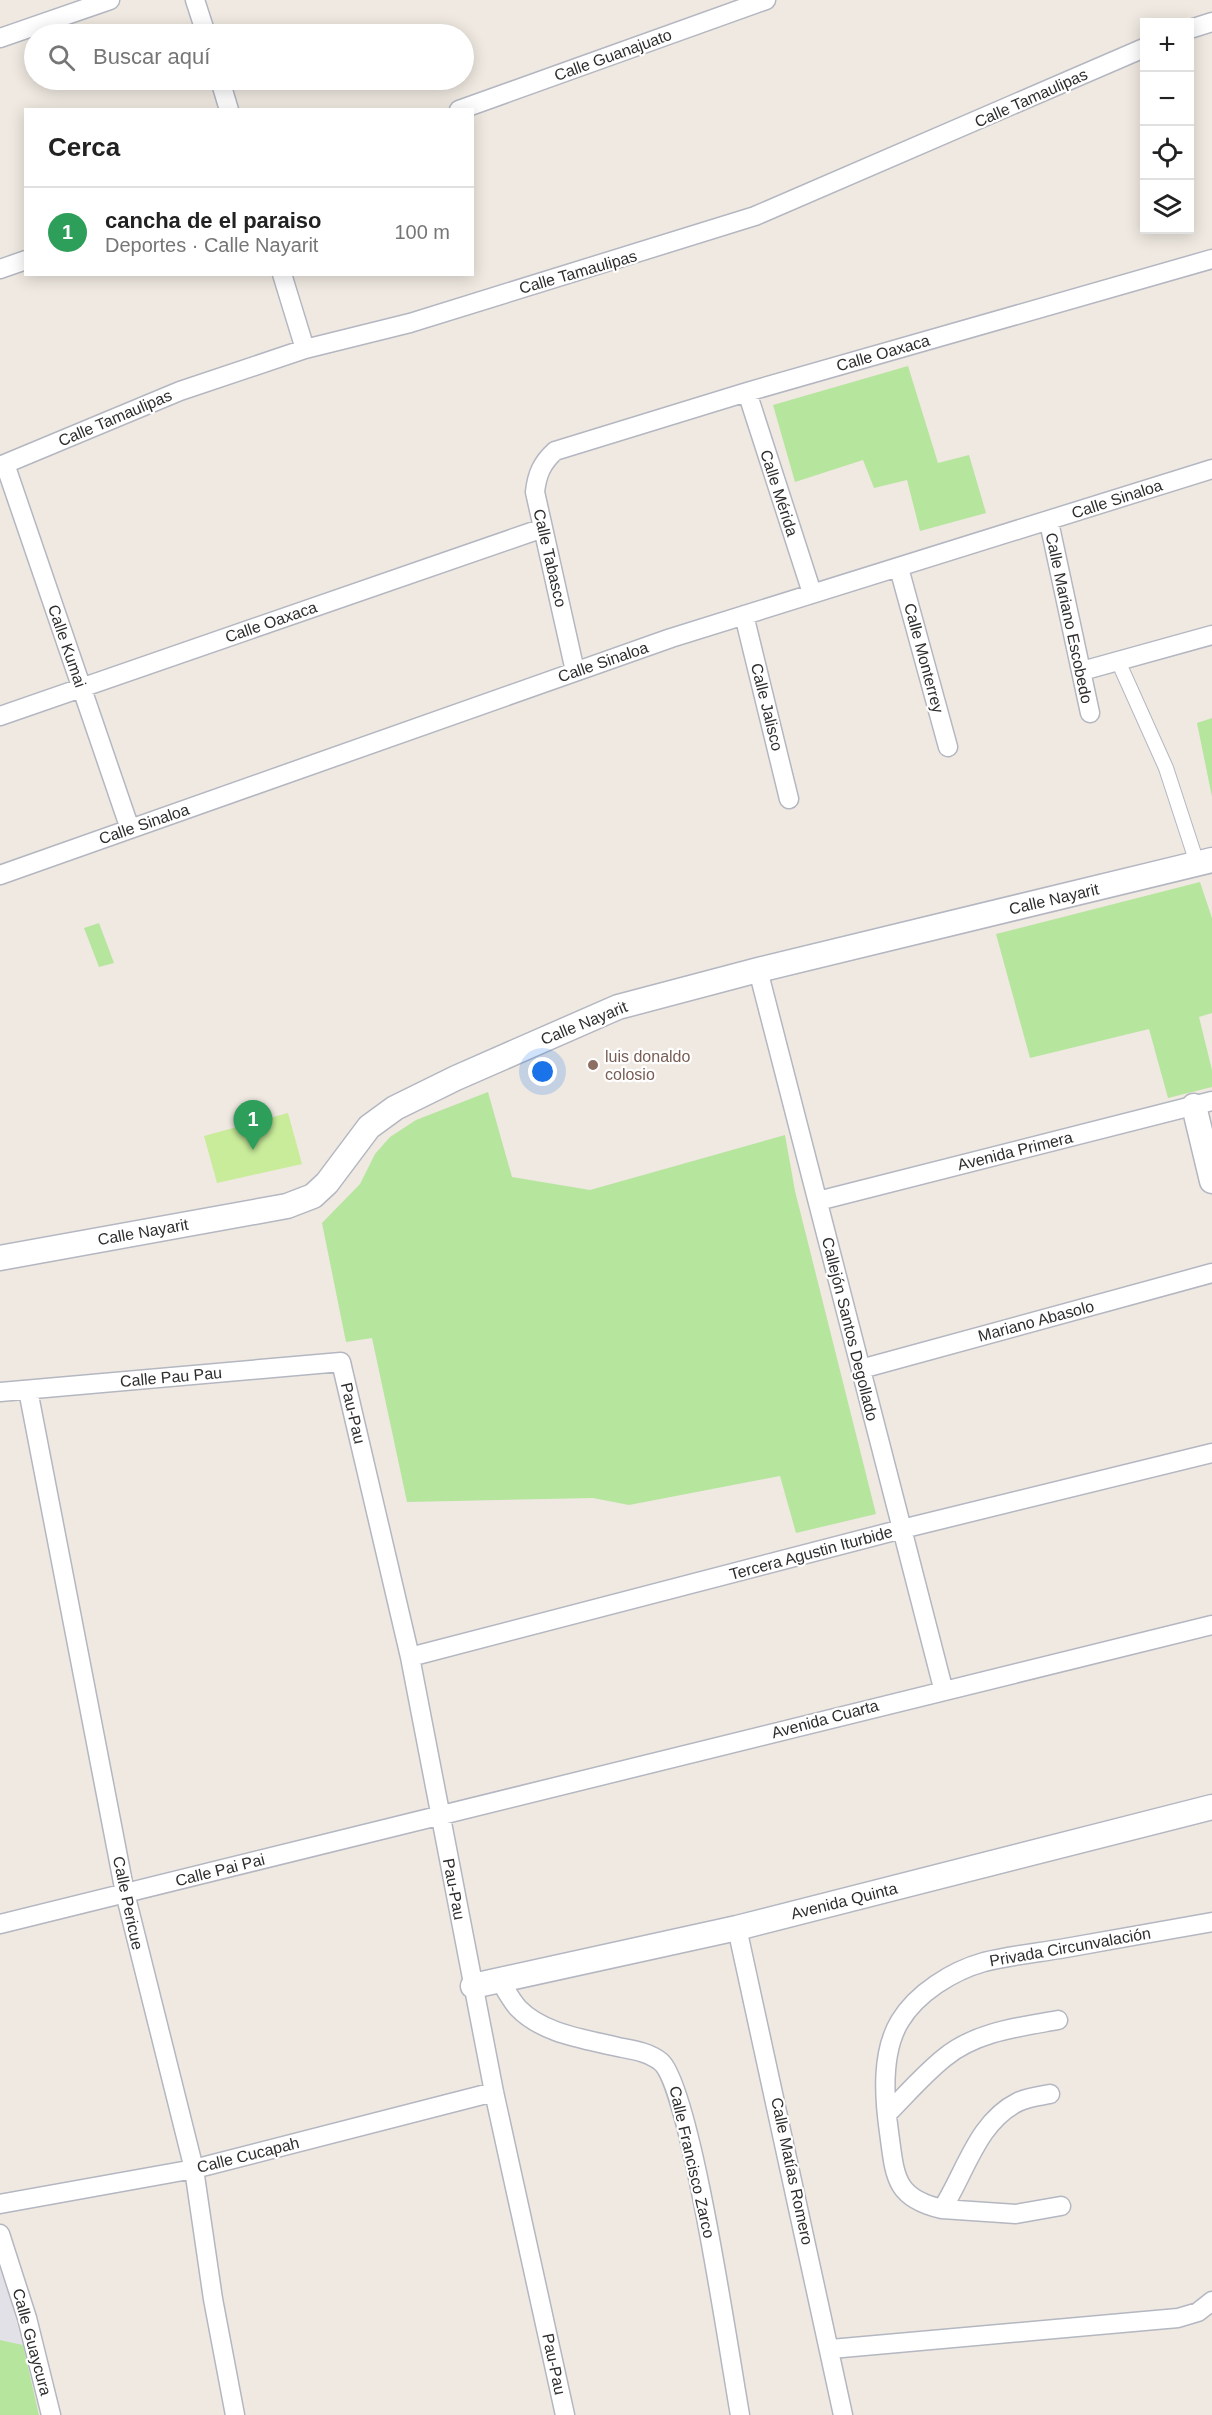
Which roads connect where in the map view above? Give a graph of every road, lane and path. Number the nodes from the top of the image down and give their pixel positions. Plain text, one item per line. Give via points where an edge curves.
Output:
1 (110, 0) edge
2 (195, 0) edge
3 (766, 0) edge
4 (1212, 22) edge
5 (41, 24) edge
6 (203, 24) edge
7 (1194, 28) edge
8 (24, 30) edge
9 (0, 38) edge
10 (1140, 50) edge
11 (223, 90) edge
12 (228, 108) edge
13 (465, 108) edge
14 (1212, 259) edge
15 (24, 261) edge
16 (0, 269) edge
17 (283, 276) edge
18 (306, 349) junction
19 (747, 392) junction
20 (555, 451) joint
21 (2, 465) edge
22 (1212, 469) edge
23 (1049, 522) junction
24 (543, 528) junction
25 (899, 568) junction
26 (812, 593) junction
27 (744, 615) junction
28 (1212, 635) edge
29 (1118, 661) junction
30 (575, 671) junction
31 (1082, 671) junction
32 (81, 688) junction
33 (1090, 713) dead end
34 (0, 716) edge
35 (948, 747) dead end
36 (789, 799) dead end
37 (130, 829) junction
38 (1205, 862) edge
39 (0, 875) edge
40 (758, 970) junction
41 (1203, 1104) edge
42 (1212, 1181) edge
43 (818, 1201) junction
44 (0, 1258) edge
45 (1212, 1273) edge
46 (341, 1362) joint
47 (861, 1369) junction
48 (28, 1390) junction
49 (0, 1392) edge
50 (1212, 1453) edge
51 (902, 1529) junction
52 (1212, 1625) edge
53 (410, 1657) junction
54 (943, 1688) junction
55 (1212, 1807) edge
56 (439, 1815) junction
57 (125, 1893) junction
58 (1212, 1922) edge
59 (0, 1924) edge
60 (737, 1928) junction
61 (500, 1981) junction
62 (473, 1986) junction
63 (1058, 2020) dead end
64 (494, 2092) junction
65 (1050, 2094) dead end
66 (887, 2114) junction
67 (194, 2169) junction
68 (0, 2204) edge
69 (1061, 2206) dead end
70 (942, 2209) junction
71 (0, 2234) edge
72 (1212, 2301) edge
73 (831, 2349) junction
74 (51, 2415) edge
75 (235, 2415) edge
76 (565, 2415) edge
77 (740, 2415) edge
78 (843, 2415) edge

1 - 5 street
2 - 6 street
3 - 13 street, Calle Guanajuato
4 - 7 street
8 - 9 street
10 - 18 street, Calle Tamaulipas via 755,216 410,323
11 - 12 street
14 - 19 street, Calle Oaxaca
15 - 16 street
17 - 18 street
18 - 21 street, Calle Tamaulipas via 180,391
19 - 20 street, Calle Oaxaca
19 - 26 street, Calle Mérida
20 - 24 street, Calle Tabasco via 544,461 537,476 535,492
21 - 32 street, Calle Kumai
22 - 23 street, Calle Sinaloa
23 - 25 street, Calle Sinaloa
23 - 31 street, Calle Mariano Escobedo
24 - 30 street, Calle Tabasco
24 - 32 street, Calle Oaxaca
25 - 26 street, Calle Sinaloa
25 - 35 street, Calle Monterrey
26 - 27 street, Calle Sinaloa
27 - 30 street, Calle Sinaloa
27 - 36 street, Calle Jalisco
28 - 29 street
29 - 31 street
29 - 38 street
30 - 37 street, Calle Sinaloa
31 - 33 street, Calle Mariano Escobedo
32 - 34 street, Calle Oaxaca
32 - 37 street, Calle Kumai
37 - 39 street, Calle Sinaloa
38 - 40 street, Calle Nayarit
40 - 43 street, Callejón Santos Degollado
40 - 44 street, Calle Nayarit via 618,1007 456,1077 395,1108 369,1127 327,1183 313,1196 287,1206
41 - 42 street
41 - 43 street, Avenida Primera
43 - 47 street, Callejón Santos Degollado
45 - 47 street, Mariano Abasolo
46 - 48 street, Calle Pau Pau
46 - 53 street, Pau-Pau
47 - 51 street, Callejón Santos Degollado
48 - 49 street, Calle Pau Pau
48 - 57 street, Calle Pericue
50 - 51 street, Tercera Agustin Iturbide
51 - 53 street, Tercera Agustin Iturbide
51 - 54 street, Callejón Santos Degollado
52 - 54 street, Avenida Cuarta
53 - 56 street, Pau-Pau
54 - 56 street, Avenida Cuarta
55 - 60 street, Avenida Quinta
56 - 57 street, Calle Pai Pai
56 - 62 street, Pau-Pau
57 - 59 street, Calle Pai Pai
57 - 67 street, Calle Pericue
58 - 66 street, Privada Circunvalación via 982,1963 944,1980 917,1997 899,2021 889,2046
60 - 61 street, Avenida Quinta
60 - 73 street, Calle Matías Romero
61 - 62 street, Avenida Quinta
61 - 77 street, Calle Francisco Zarco via 518,2007 540,2025 643,2052 660,2061 671,2074 681,2101 708,2233
62 - 64 street, Pau-Pau
63 - 66 street via 1009,2028 969,2042 945,2057
64 - 67 street, Calle Cucapah
64 - 76 street, Pau-Pau
65 - 70 street via 1019,2102 998,2115 980,2139
66 - 70 street, Privada Circunvalación via 892,2154 906,2195
67 - 68 street, Calle Cucapah
67 - 75 street, Calle Pericue
69 - 70 street via 1016,2214
71 - 74 street, Calle Guaycura via 27,2318
72 - 73 street via 1198,2312 1178,2318
73 - 78 street, Calle Matías Romero

